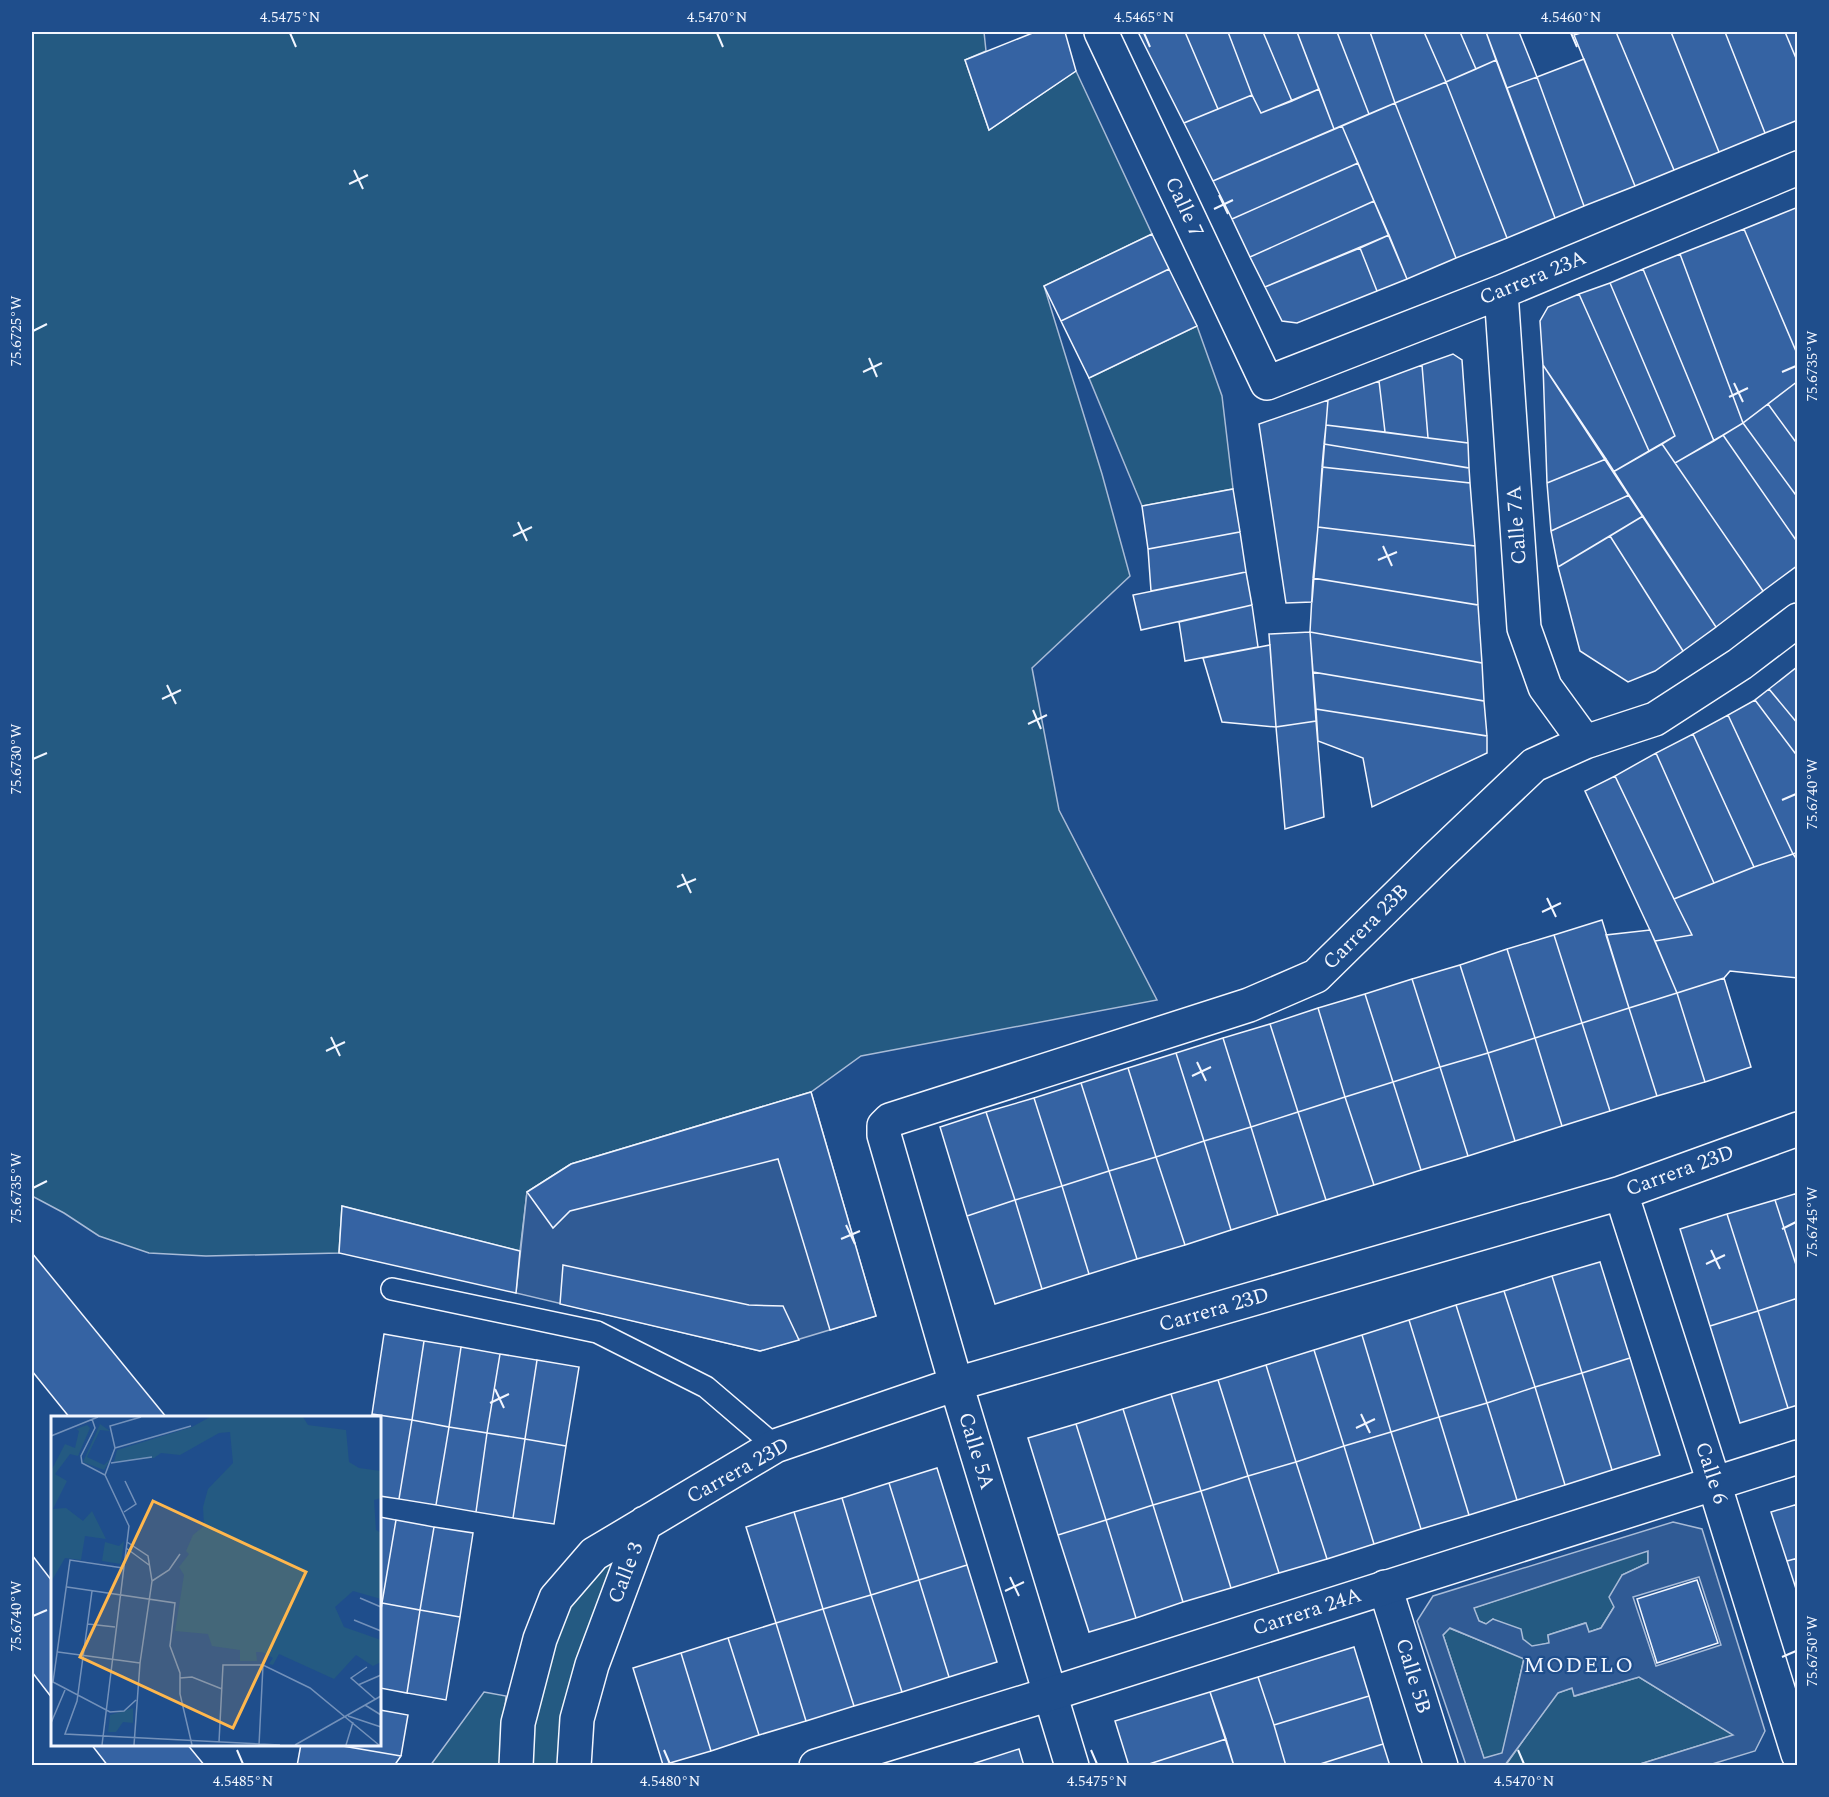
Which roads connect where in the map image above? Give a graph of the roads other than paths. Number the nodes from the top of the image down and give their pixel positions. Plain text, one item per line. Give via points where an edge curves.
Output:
1 (1101, 32) edge
2 (1797, 168) edge
3 (1501, 292) junction
4 (1267, 383) joint
5 (1797, 620) edge
6 (1585, 741) junction
7 (1797, 1129) edge
8 (884, 1135) joint
9 (1621, 1193) junction
10 (392, 1290) dead end
11 (956, 1384) junction
12 (775, 1446) junction
13 (1797, 1457) edge
14 (1714, 1483) junction
15 (645, 1524) junction
16 (1384, 1587) junction
17 (1050, 1694) junction
18 (1797, 1754) edge
19 (516, 1766) edge
20 (574, 1766) edge
21 (816, 1766) edge
22 (1072, 1766) edge
23 (1441, 1766) edge

1 - 4 street, Calle 7
2 - 3 street, Carrera 23A
3 - 4 street, Carrera 23A
3 - 6 street, Calle 7A via 1524,628 1545,687
5 - 6 street, Carrera 23B via 1740,664 1655,718
6 - 8 street, Carrera 23B via 1534,765 1316,976 1249,1005 890,1120 884,1126
7 - 9 street, Carrera 23D
8 - 11 street, Calle 5A
9 - 11 street, Carrera 23D
9 - 14 street, Calle 6
10 - 12 lane via 597,1332 706,1387
11 - 12 street, Carrera 23D
11 - 17 street, Calle 5A
12 - 15 street, Carrera 23D
13 - 14 street, Carrera 24A
14 - 16 street, Carrera 24A
14 - 18 street, Calle 6
15 - 19 street, Calle 3 via 594,1554 556,1598 540,1639 518,1723
15 - 20 street, Calle 3 via 592,1665 577,1719
16 - 17 street, Carrera 24A
16 - 23 street, Calle 5B
17 - 21 street, Carrera 24A
17 - 22 street, Calle 5A

